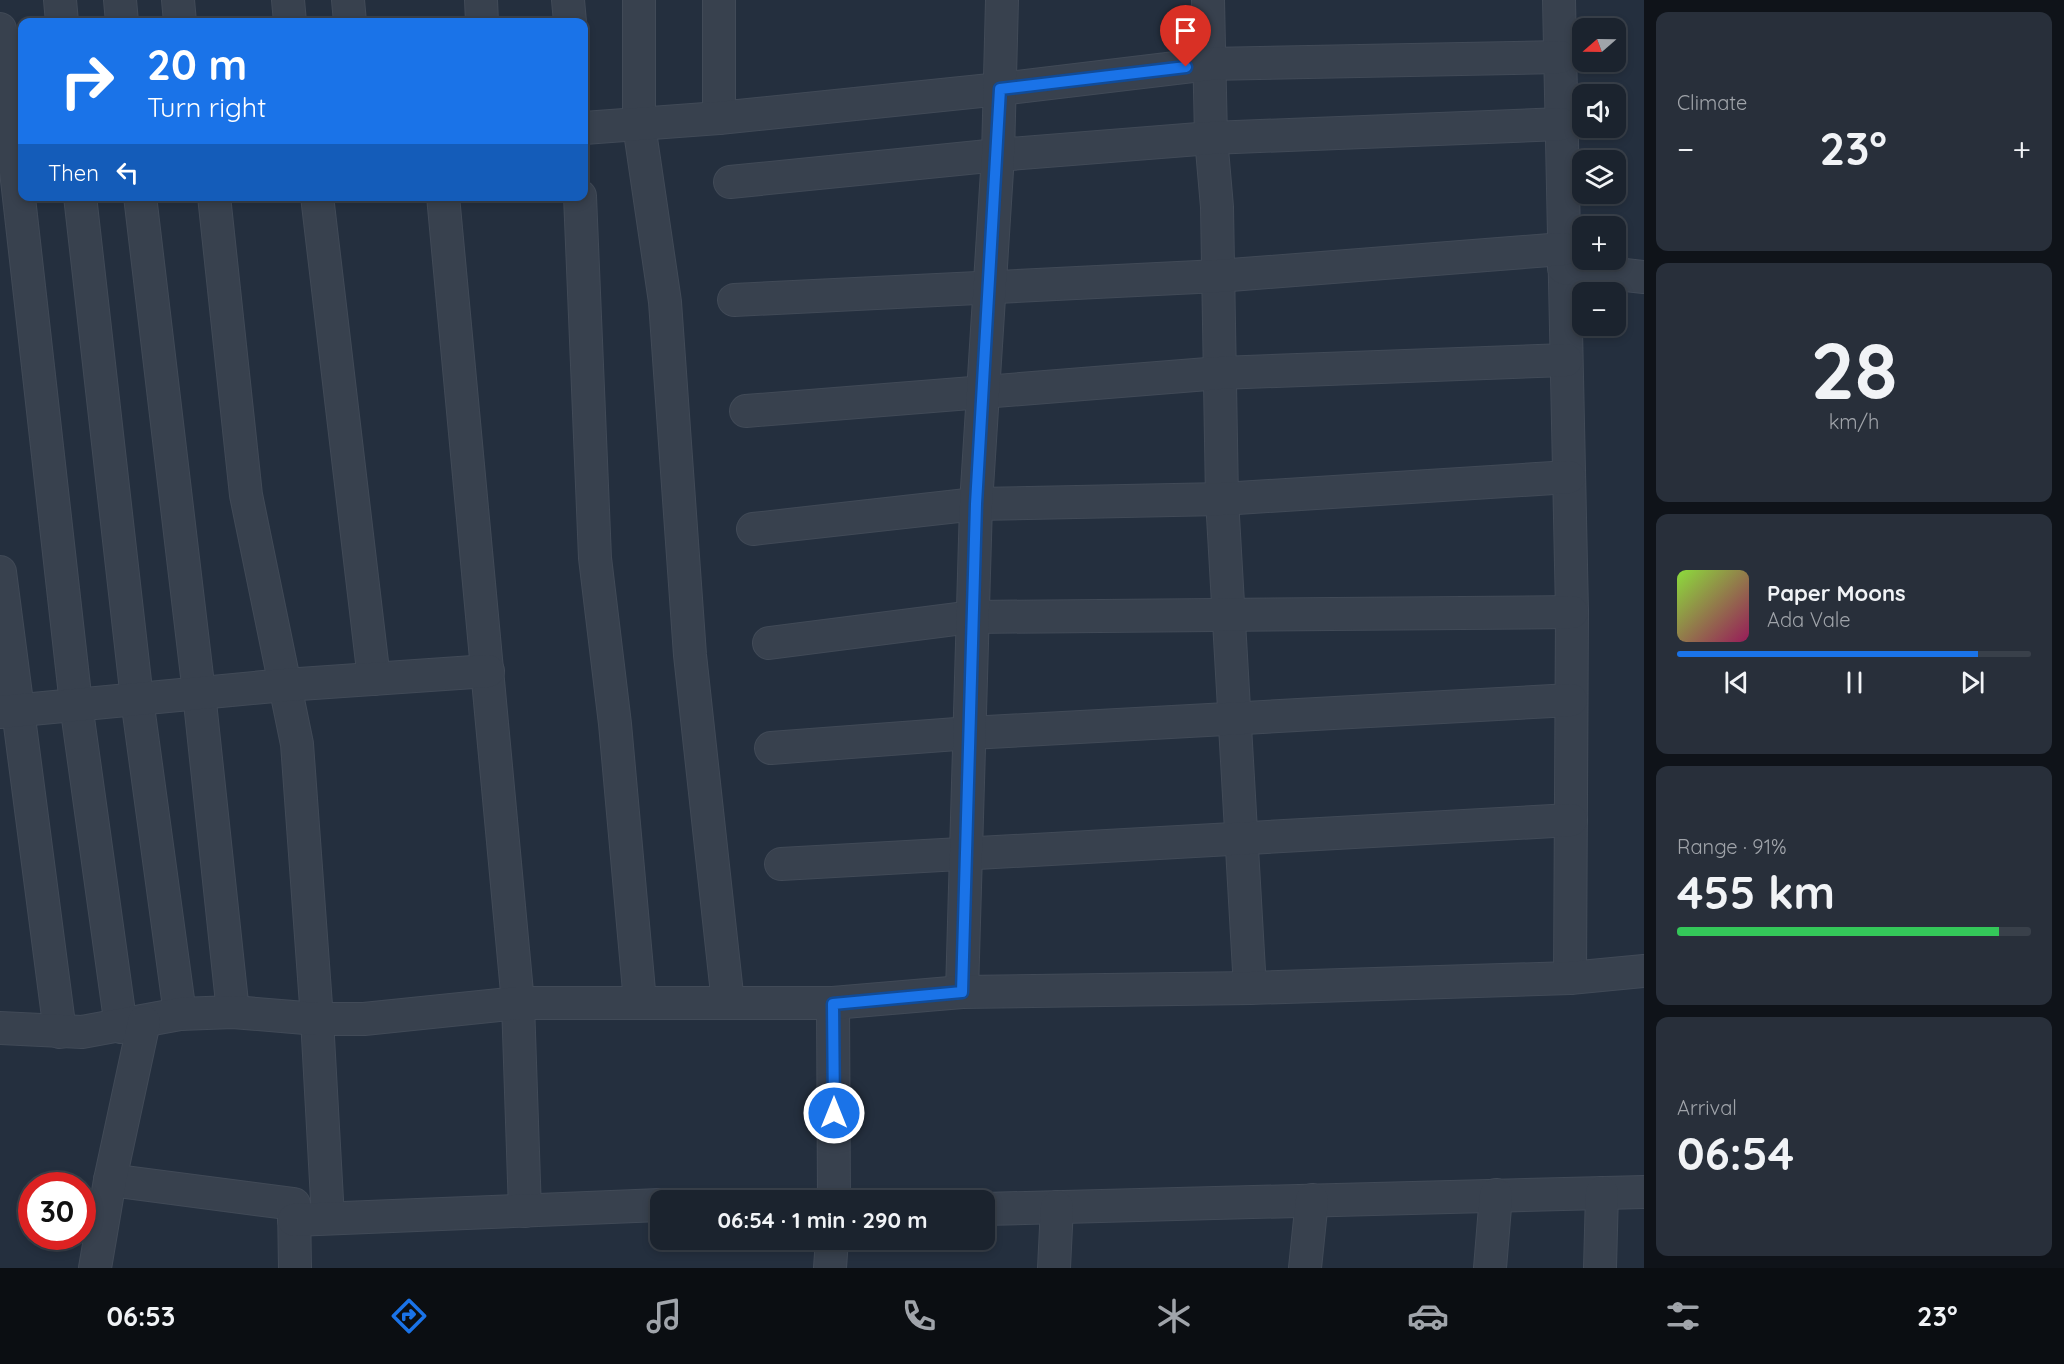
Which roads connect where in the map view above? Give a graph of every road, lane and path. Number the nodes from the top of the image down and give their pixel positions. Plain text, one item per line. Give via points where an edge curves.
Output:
1 (60, 0) edge
2 (120, 0) edge
3 (178, 0) edge
4 (288, 0) edge
5 (348, 0) edge
6 (481, 0) edge
7 (568, 0) edge
8 (639, 0) edge
9 (719, 0) edge
10 (1002, 0) edge
11 (1208, 0) edge
12 (1559, 0) edge
13 (62, 18) edge
14 (122, 18) edge
15 (180, 18) edge
16 (290, 18) edge
17 (350, 18) edge
18 (482, 18) edge
19 (570, 18) edge
20 (0, 29) edge
21 (1560, 57) junction
22 (1209, 64) junction
23 (1000, 89) junction
24 (719, 117) junction
25 (1562, 124) junction
26 (639, 125) junction
27 (588, 128) edge
28 (11, 131) edge
29 (1211, 138) junction
30 (998, 155) junction
31 (730, 182) dead end
32 (18, 193) edge
33 (19, 201) edge
34 (81, 201) edge
35 (141, 201) edge
36 (215, 201) edge
37 (318, 201) edge
38 (443, 201) edge
39 (580, 201) edge
40 (1564, 258) junction
41 (1218, 276) junction
42 (1644, 277) edge
43 (990, 285) junction
44 (734, 300) dead end
45 (1566, 360) junction
46 (1220, 373) junction
47 (983, 390) junction
48 (746, 411) dead end
49 (1569, 477) junction
50 (1222, 499) junction
51 (976, 504) junction
52 (753, 529) dead end
53 (0, 572) edge
54 (1572, 612) junction
55 (972, 617) junction
56 (1230, 617) junction
57 (769, 643) dead end
58 (488, 671) junction
59 (374, 679) junction
60 (285, 685) junction
61 (199, 693) junction
62 (137, 699) junction
63 (1571, 700) junction
64 (76, 704) junction
65 (9, 711) edge
66 (1236, 718) junction
67 (970, 733) junction
68 (771, 748) dead end
69 (1571, 820) junction
70 (1242, 840) junction
71 (966, 856) junction
72 (781, 864) dead end
73 (1644, 971) edge
74 (1570, 978) junction
75 (1250, 988) junction
76 (962, 992) junction
77 (640, 1002) junction
78 (519, 1003) junction
79 (728, 1004) junction
80 (833, 1004) junction
81 (233, 1012) junction
82 (180, 1014) junction
83 (317, 1019) junction
84 (133, 1024) junction
85 (0, 1028) edge
86 (60, 1032) junction
87 (110, 1180) junction
88 (834, 1190) edge
89 (1644, 1192) edge
90 (1602, 1193) junction
91 (1496, 1195) junction
92 (1312, 1200) junction
93 (650, 1205) edge
94 (1057, 1207) junction
95 (995, 1209) edge
96 (525, 1211) junction
97 (328, 1218) junction
98 (294, 1220) junction
99 (831, 1250) edge
100 (94, 1268) edge
101 (295, 1268) edge
102 (830, 1268) edge
103 (1054, 1268) edge
104 (1305, 1268) edge
105 (1490, 1268) edge
106 (1600, 1268) edge

1 - 13 street
2 - 14 street
3 - 15 street
4 - 16 street
5 - 17 street
6 - 18 street
7 - 19 street
8 - 26 street
9 - 24 street
10 - 23 street
11 - 22 street
12 - 21 street
20 - 28 street
21 - 22 street
21 - 25 street
22 - 23 street
22 - 29 street
23 - 24 street
23 - 30 street
24 - 26 street
25 - 29 street
25 - 40 street
26 - 27 street
26 - 79 street via 664,302 690,655
28 - 32 street
29 - 30 street
29 - 41 street
30 - 31 street
30 - 43 street
33 - 64 street
34 - 62 street
35 - 61 street
36 - 60 street via 246,495
37 - 59 street
38 - 58 street
39 - 77 street via 595,558 615,724
40 - 41 street
40 - 42 street
40 - 45 street
41 - 43 street
41 - 46 street
43 - 44 street
43 - 47 street
45 - 46 street
45 - 49 street
46 - 47 street
46 - 50 street
47 - 48 street
47 - 51 street
49 - 50 street
49 - 54 street
50 - 51 street
50 - 56 street
51 - 52 street
51 - 55 street
53 - 65 street
54 - 56 street
54 - 63 street
55 - 56 street
55 - 57 street
55 - 67 street
56 - 66 street
58 - 59 street
58 - 78 street
59 - 60 street
60 - 61 street
60 - 83 street via 297,744
61 - 62 street
61 - 81 street
62 - 64 street
62 - 82 street
63 - 66 street
63 - 69 street
64 - 65 street
64 - 84 street
65 - 86 street
66 - 67 street
66 - 70 street
67 - 68 street
67 - 71 street
69 - 70 street
69 - 74 street
70 - 71 street
70 - 75 street
71 - 72 street
71 - 76 street
73 - 74 street
74 - 75 street
75 - 76 street
76 - 80 street
77 - 78 street
77 - 79 street
78 - 83 street via 364,1019
78 - 96 street
79 - 80 street
80 - 88 street
81 - 82 street
81 - 83 street
82 - 84 street
83 - 97 street
84 - 86 street
84 - 87 street
85 - 86 street
87 - 98 street via 294,1204
87 - 100 street
89 - 90 street
90 - 91 street
90 - 106 street
91 - 92 street
91 - 105 street
92 - 94 street
92 - 104 street
93 - 96 street
94 - 95 street
94 - 103 street
96 - 97 street
97 - 98 street
98 - 101 street
99 - 102 street

